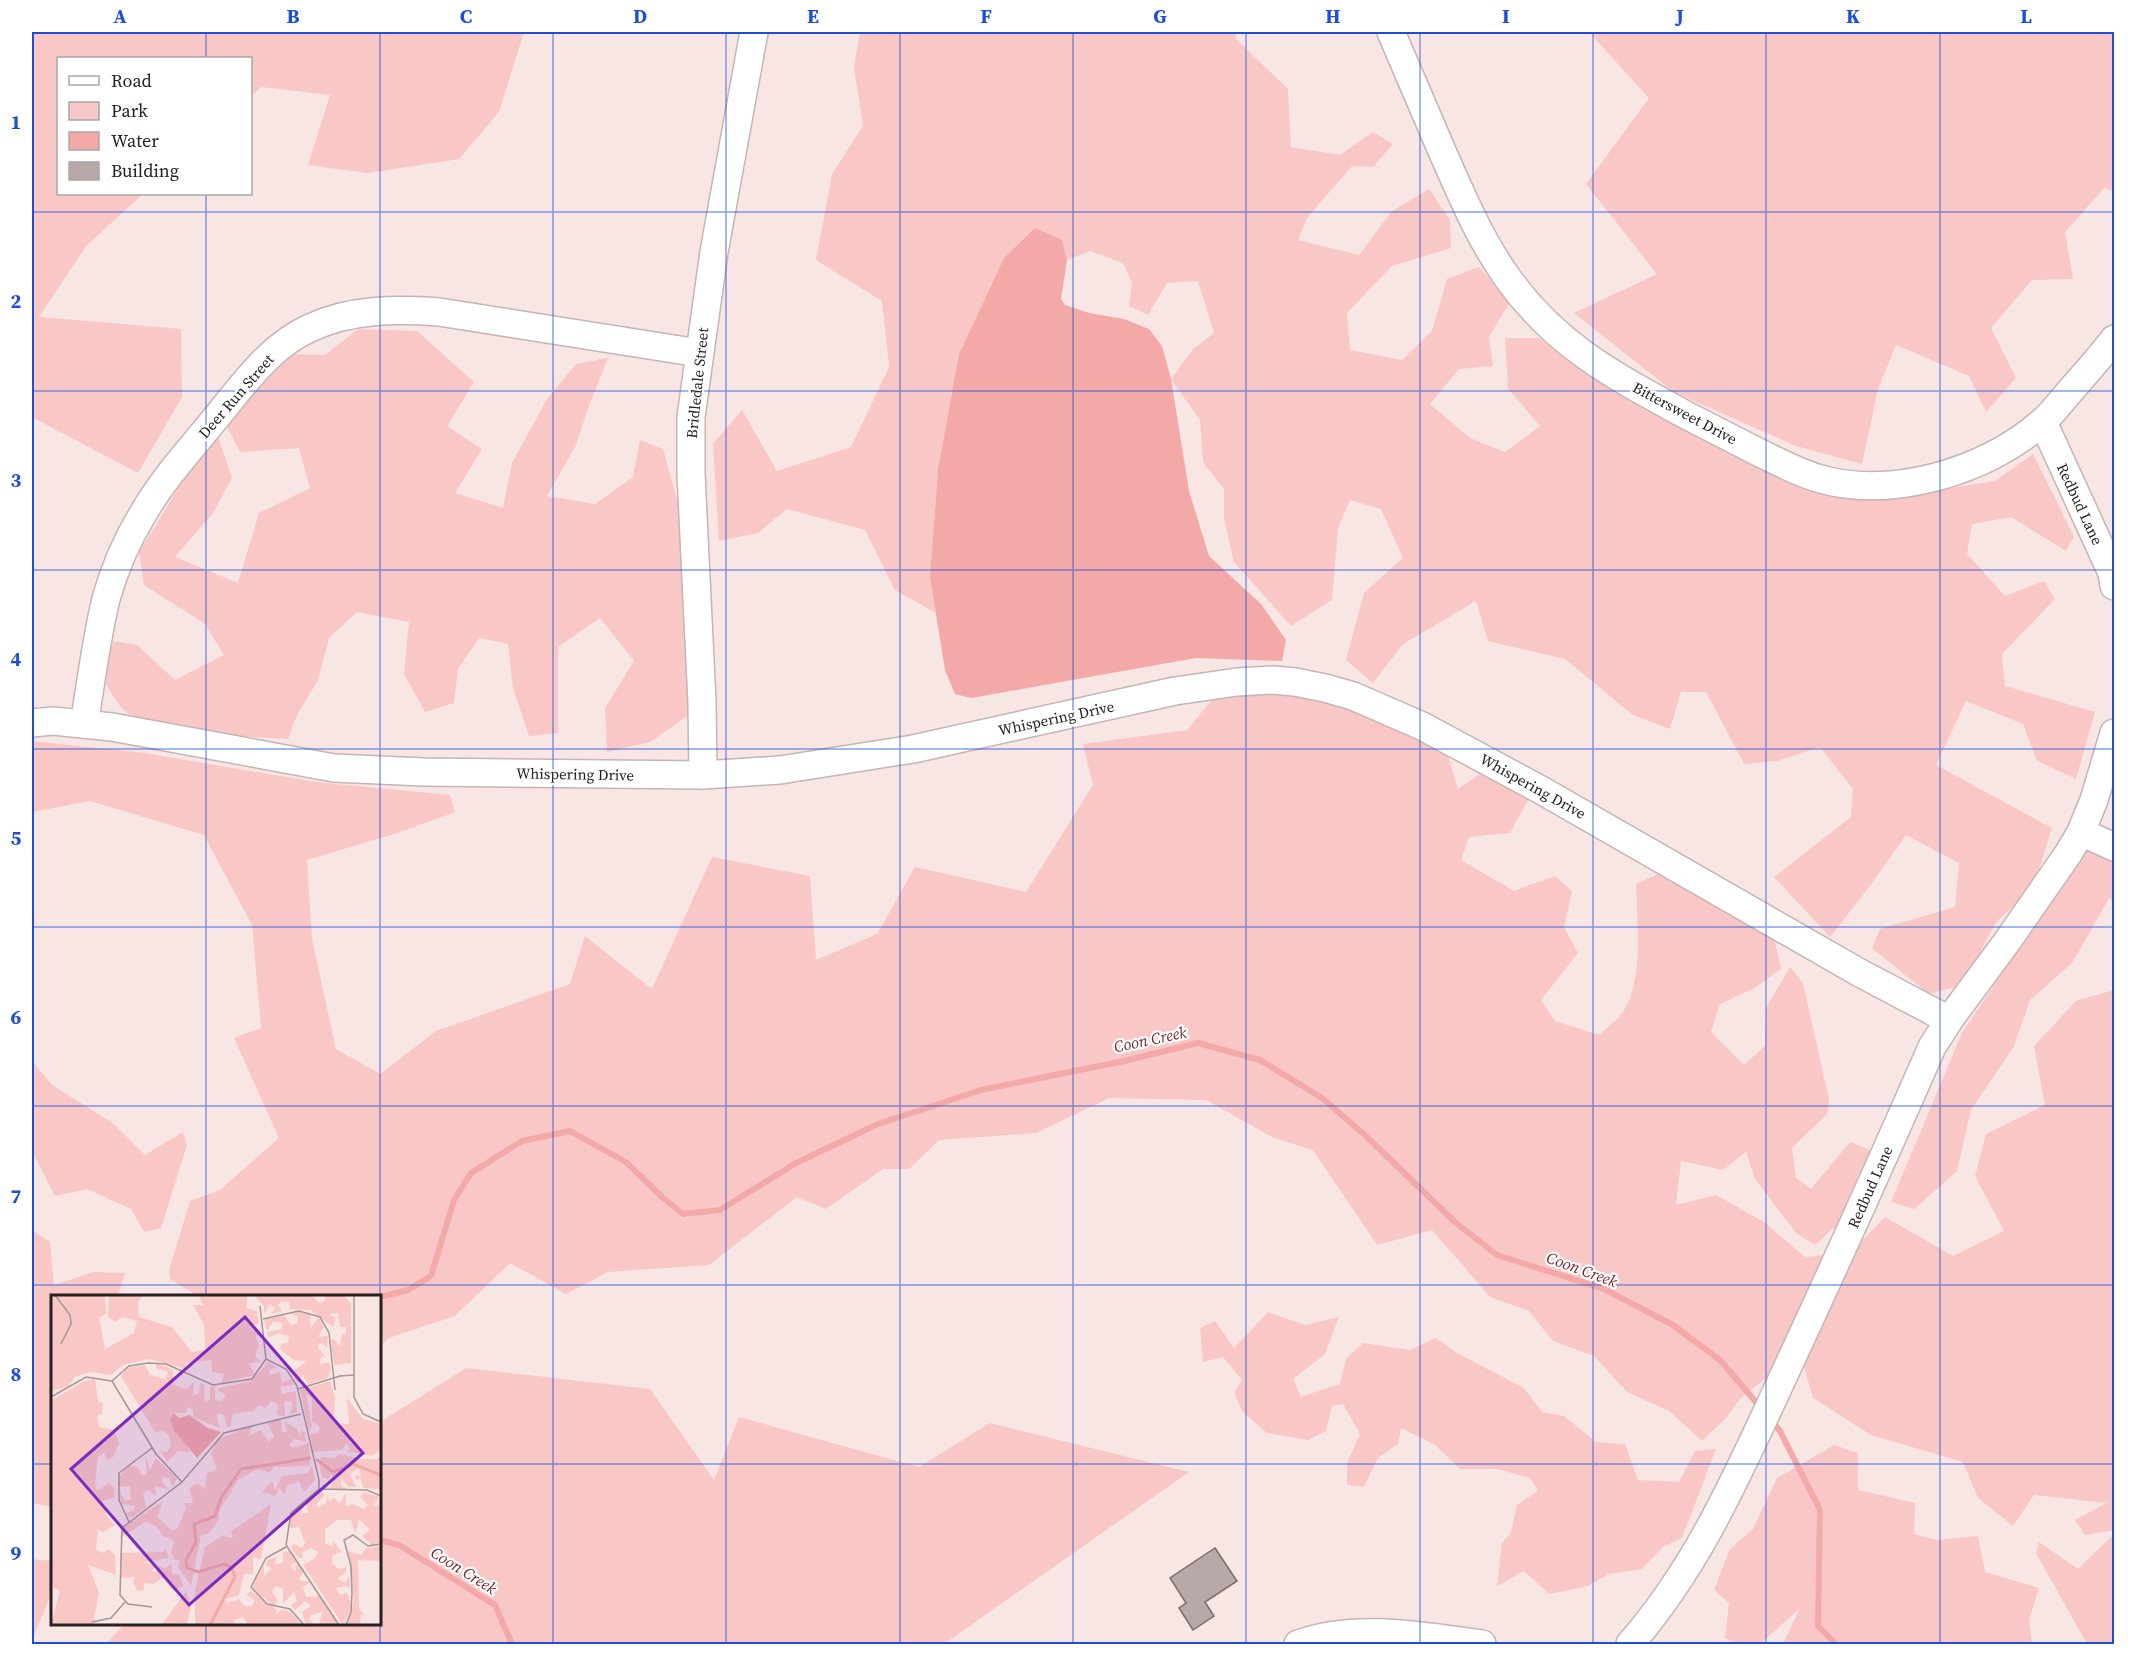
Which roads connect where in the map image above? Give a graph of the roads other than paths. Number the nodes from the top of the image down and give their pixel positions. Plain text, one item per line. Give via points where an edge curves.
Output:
1 (754, 32) edge
2 (1391, 32) edge
3 (2115, 339) edge
4 (699, 353) junction
5 (2043, 422) junction
6 (2115, 586) edge
7 (32, 723) edge
8 (84, 724) junction
9 (2115, 733) edge
10 (703, 775) junction
11 (2081, 832) junction
12 (2115, 847) edge
13 (1949, 1020) junction
14 (1298, 1644) edge
15 (1482, 1644) edge
16 (1630, 1644) edge

1 - 4 street, Bridledale Street
2 - 5 street, Bittersweet Drive via 1487,246 1545,322 1583,356 1608,372 1787,466 1818,478 1857,486 1890,486 1945,474 2004,450
3 - 5 street, Bittersweet Drive
4 - 8 street, Deer Run Street via 439,312 362,313 309,328 256,370 144,511 106,598
4 - 10 street, Bridledale Street via 691,417 691,474
5 - 6 street, Redbud Lane
7 - 8 street
8 - 10 street, Whispering Drive via 334,768
9 - 11 street, Redbud Lane
10 - 13 street, Whispering Drive via 780,770 913,749 1175,691 1237,682 1273,680 1325,688 1383,707 1541,789
11 - 12 street
11 - 13 street, Redbud Lane
13 - 16 street, Redbud Lane via 1932,1047 1833,1272 1710,1530 1671,1593
14 - 15 street via 1339,1634 1366,1633

